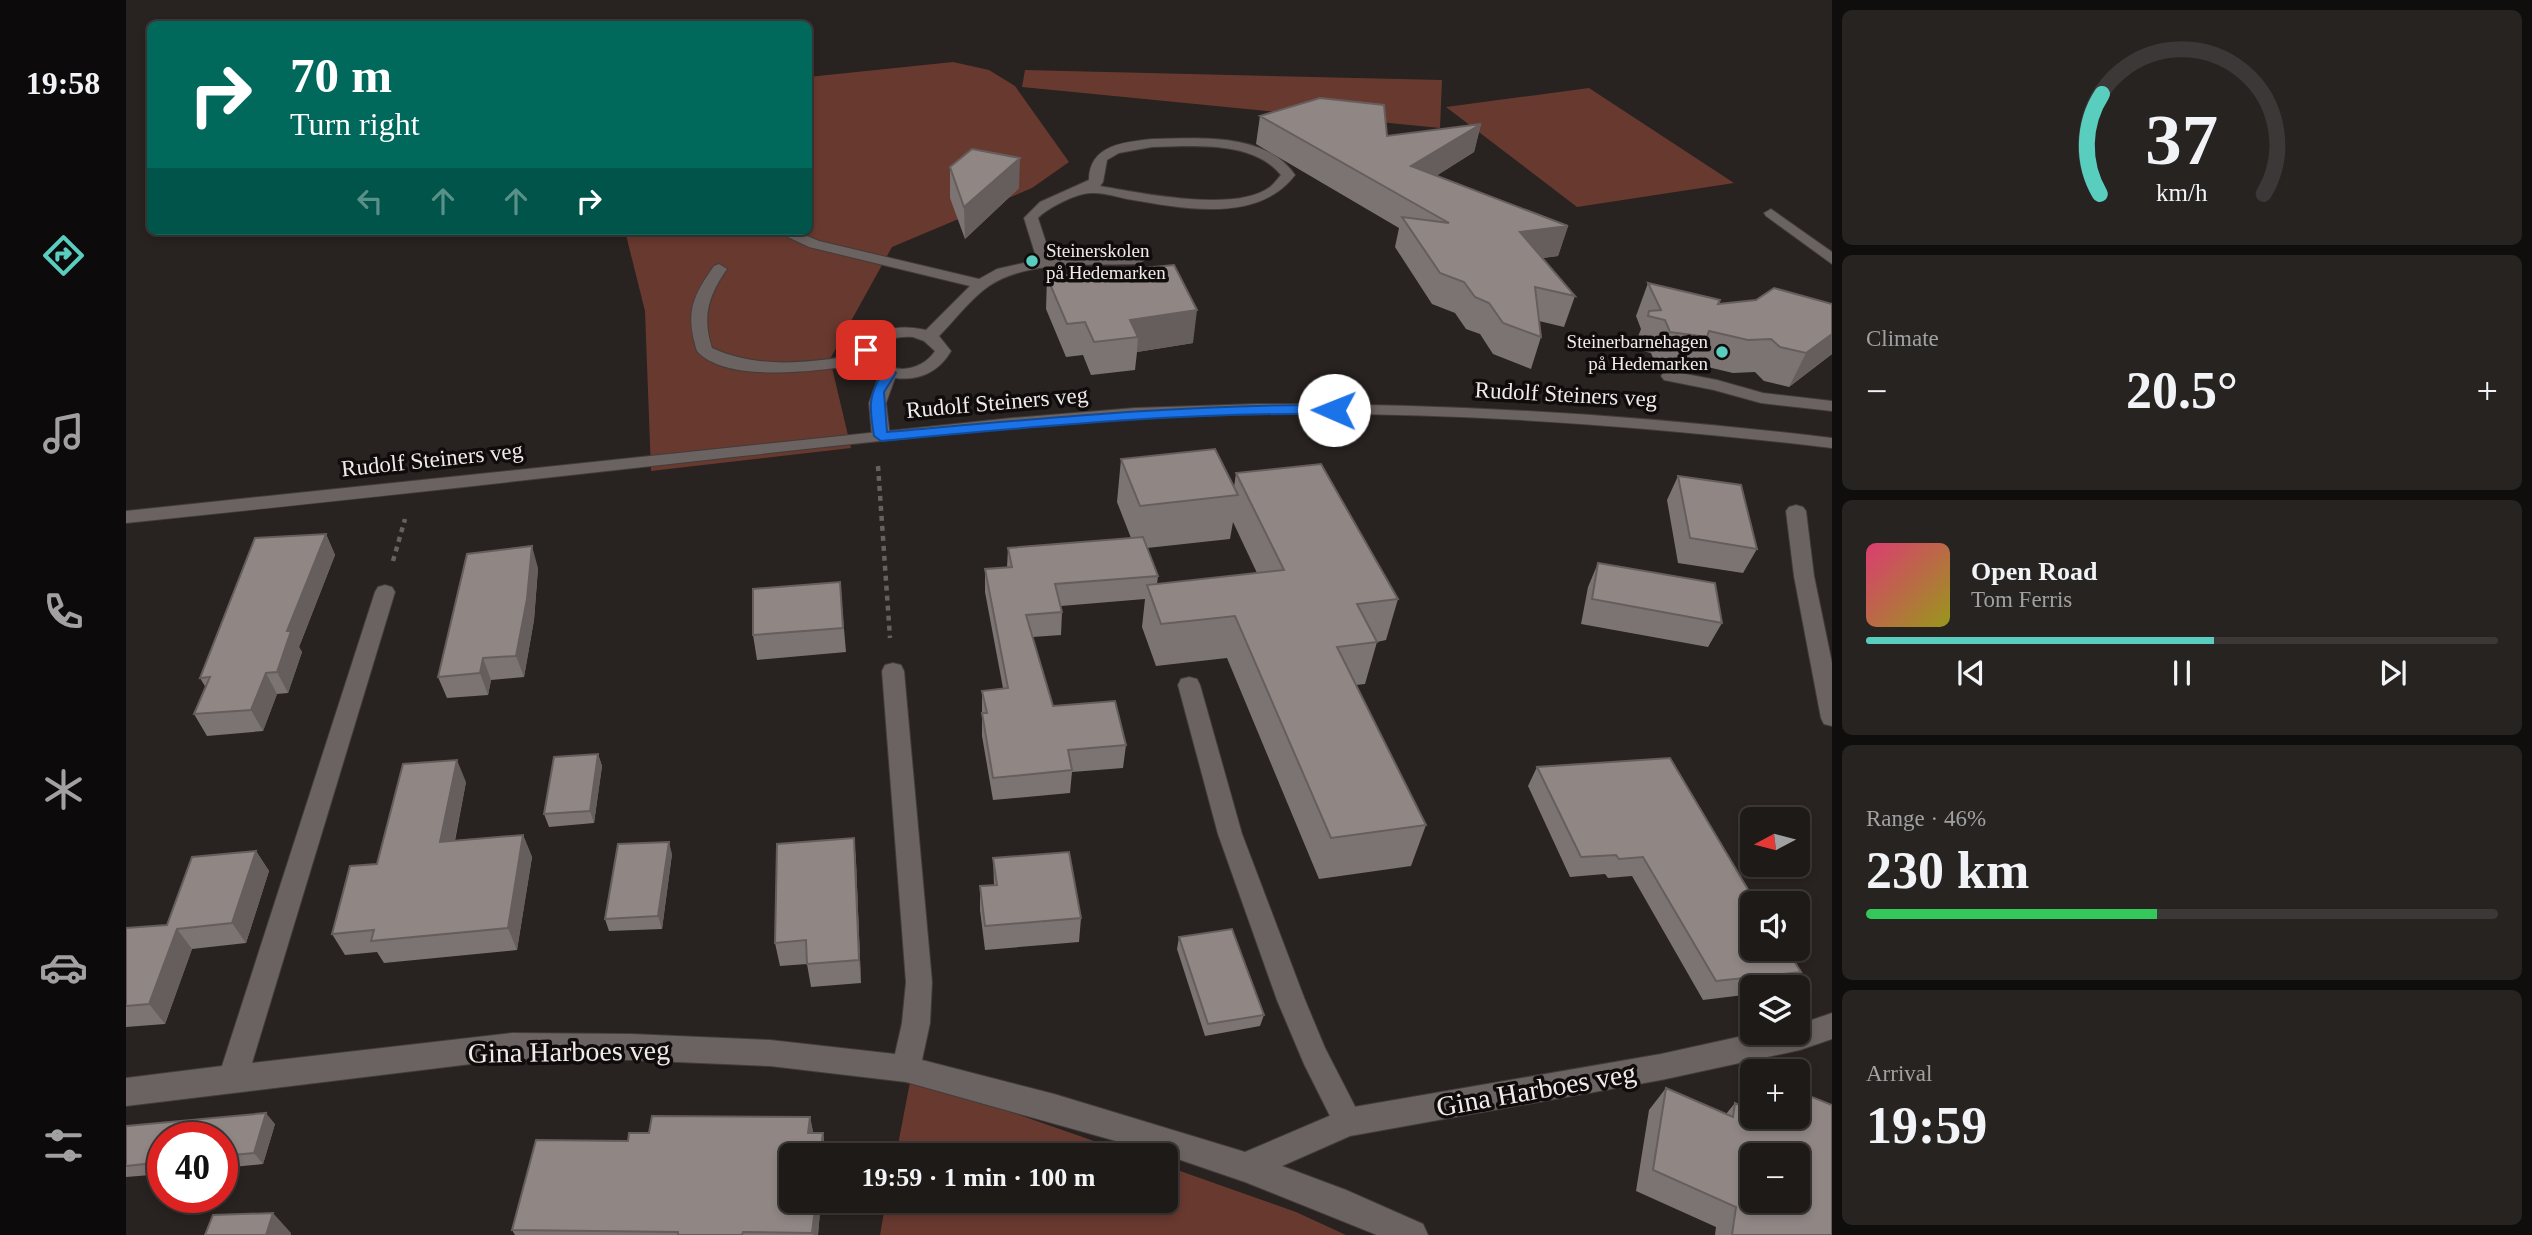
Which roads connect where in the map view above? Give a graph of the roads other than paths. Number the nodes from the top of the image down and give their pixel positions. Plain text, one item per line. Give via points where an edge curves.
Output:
1 (1089, 188) junction
2 (1771, 213) dead end
3 (792, 235) edge
4 (1138, 259) dead end
5 (1832, 259) edge
6 (1045, 263) junction
7 (719, 269) dead end
8 (981, 284) junction
9 (930, 336) junction
10 (867, 359) junction
11 (889, 373) junction
12 (1670, 376) dead end
13 (1832, 406) edge
14 (881, 436) junction
15 (1832, 443) edge
16 (1796, 511) dead end
17 (126, 517) edge
18 (384, 593) road end
19 (892, 671) road end
20 (1189, 685) dead end
21 (1832, 718) edge
22 (1832, 1026) edge
23 (906, 1069) junction
24 (233, 1078) junction
25 (126, 1092) edge
26 (1348, 1122) junction
27 (1245, 1167) junction
28 (1412, 1235) edge

1 - 1 street via 1096,182 1096,165 1103,155 1163,142 1254,150 1283,166 1288,175 1282,187 1269,194 1221,204
1 - 6 street via 1046,203 1031,218
2 - 5 street
3 - 8 street
4 - 6 street
6 - 8 street via 1002,272
7 - 10 street via 704,289 697,310 705,351 725,362 759,368
8 - 9 street
9 - 10 street via 916,332 884,335 866,350
9 - 11 street via 943,351 933,367
10 - 11 street
11 - 14 street via 877,392
12 - 13 street via 1761,398
14 - 15 street, Rudolf Steiners veg via 1256,409 1634,421
14 - 17 street, Rudolf Steiners veg
16 - 21 street
18 - 24 street
19 - 23 street via 919,982
20 - 26 street via 1230,834 1291,1000
22 - 26 street, Gina Harboes veg via 1661,1068
23 - 24 street, Gina Harboes veg via 770,1053 512,1046
23 - 27 street, Gina Harboes veg via 1054,1108
24 - 25 street, Gina Harboes veg
26 - 27 street, Gina Harboes veg
27 - 28 street, Gina Harboes veg

